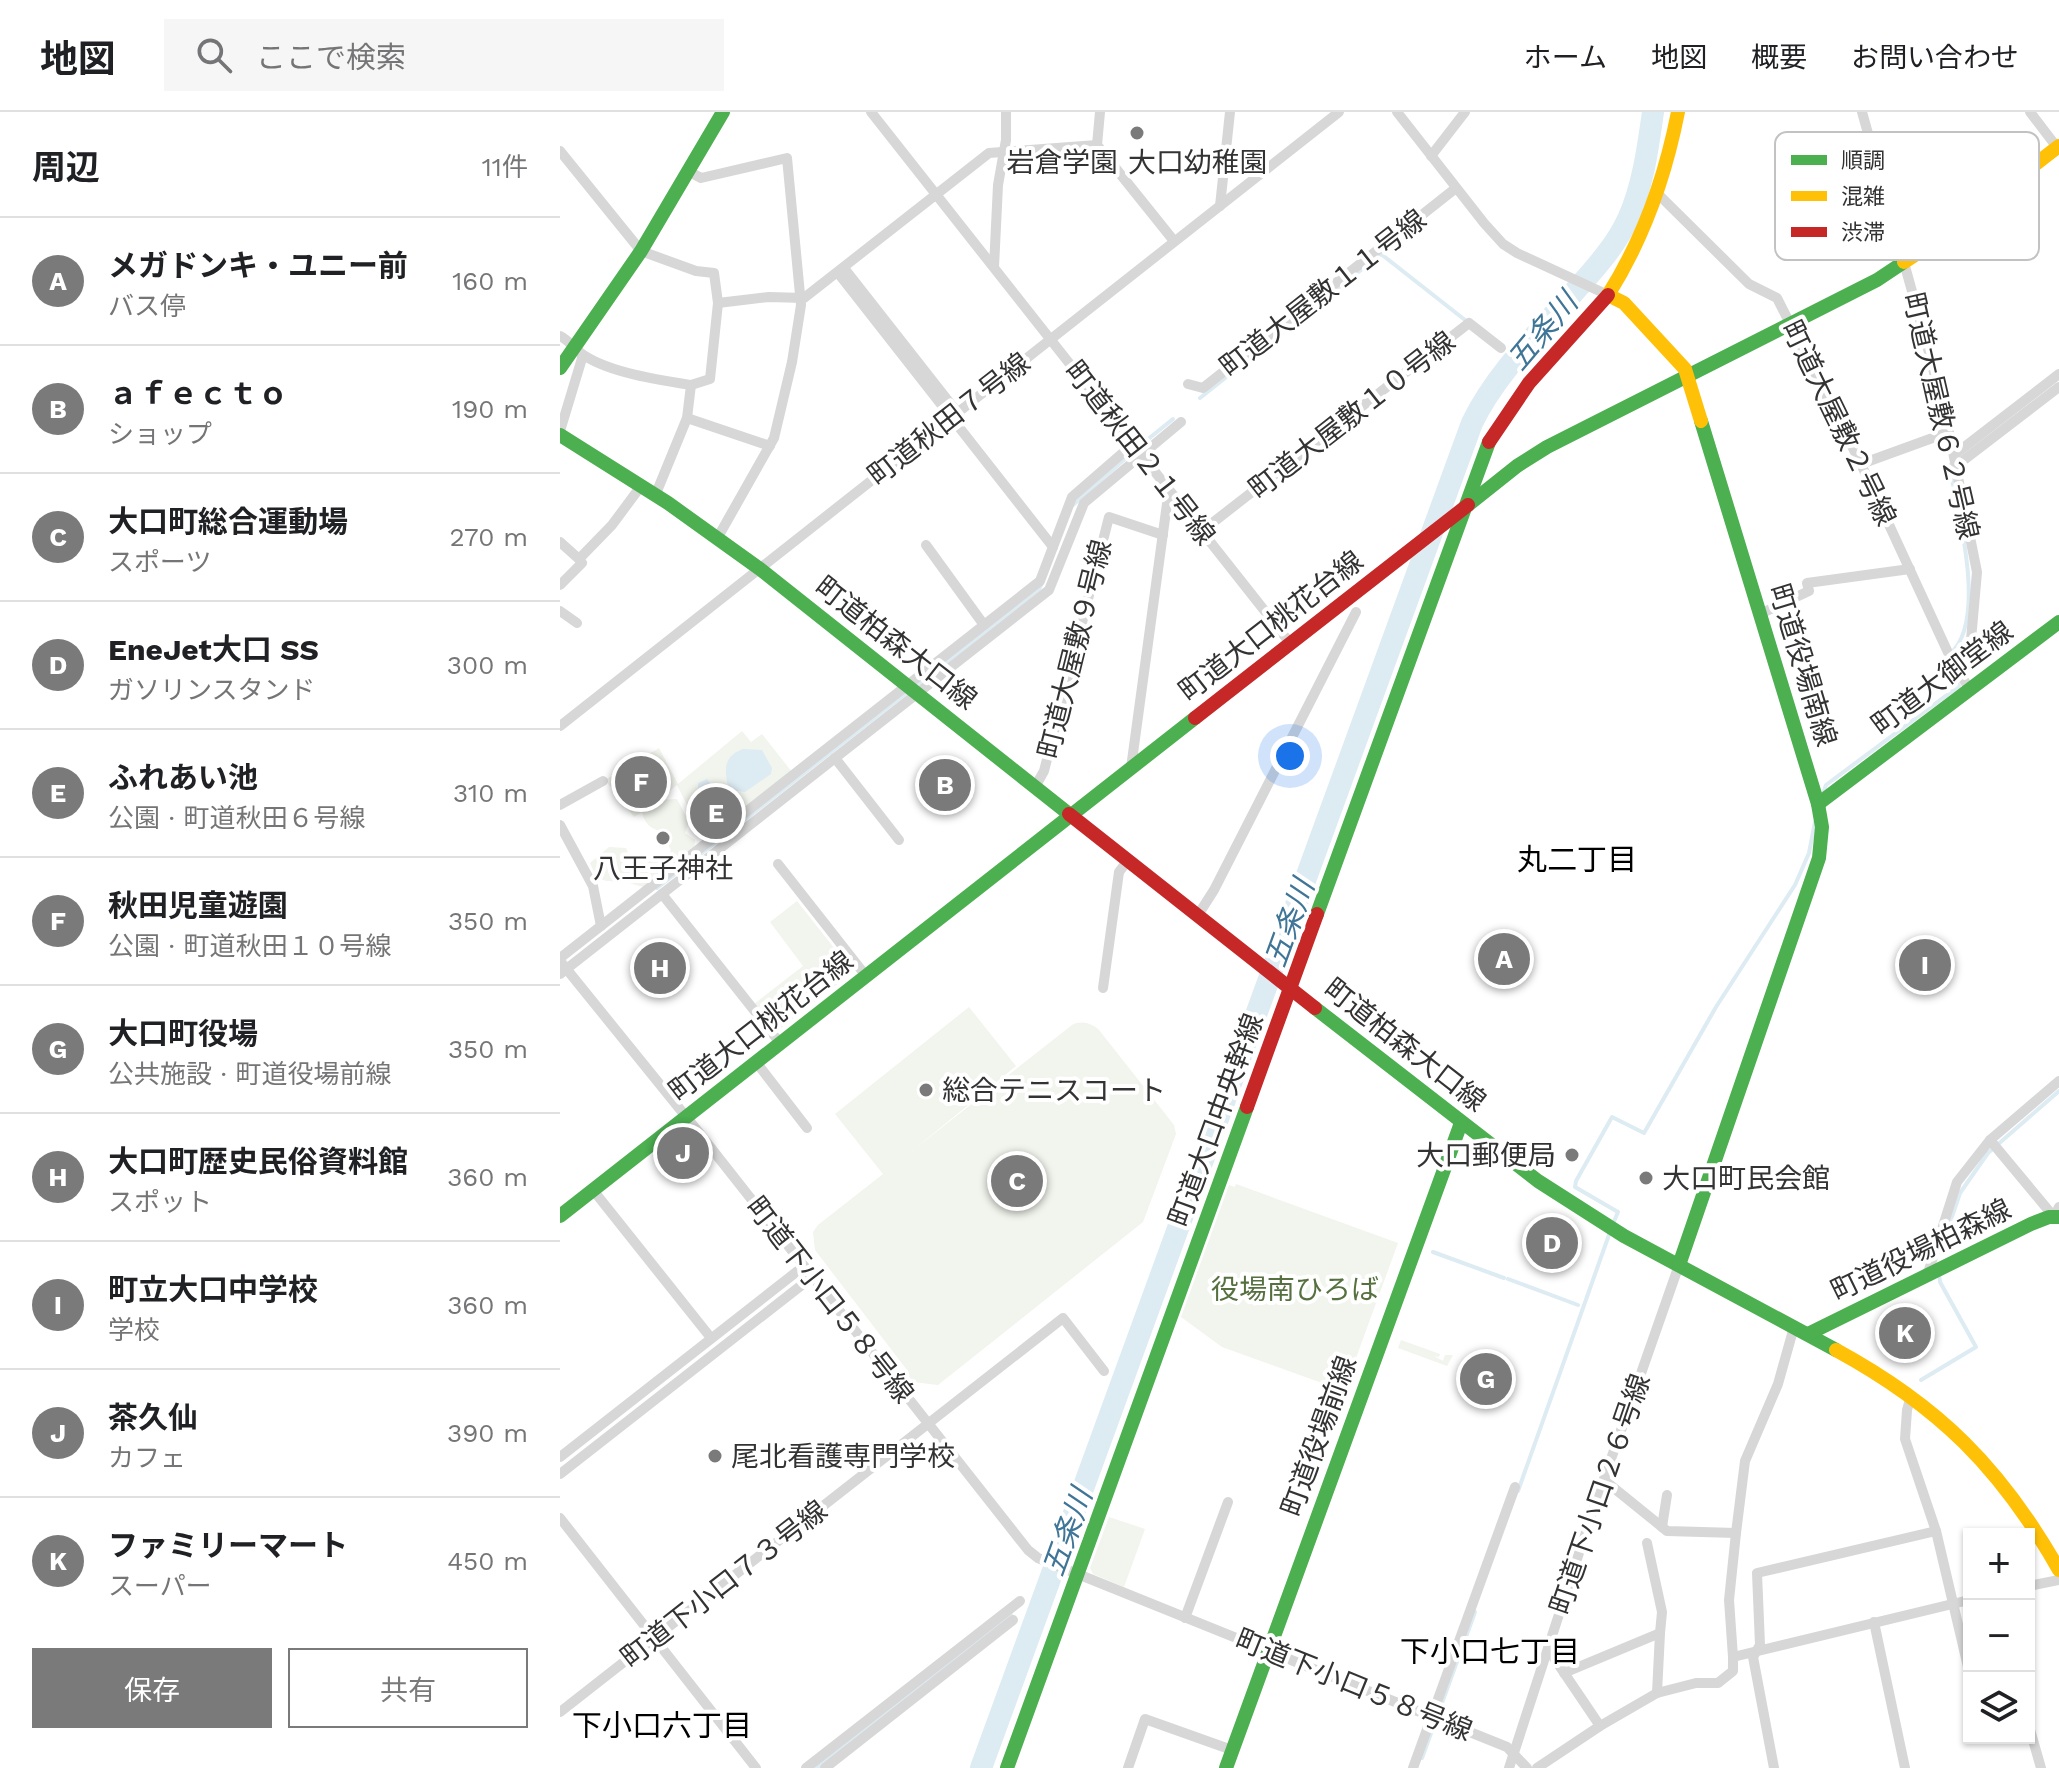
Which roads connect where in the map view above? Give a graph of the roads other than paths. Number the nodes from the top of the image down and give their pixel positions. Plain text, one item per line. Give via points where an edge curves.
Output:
1 (723, 112) edge
2 (871, 112) edge
3 (1006, 112) edge
4 (1100, 112) edge
5 (1230, 112) edge
6 (1339, 112) edge
7 (1397, 112) edge
8 (1465, 112) edge
9 (1678, 112) edge
10 (1862, 112) edge
11 (2030, 112) edge
12 (1868, 132) edge
13 (1097, 145) junction
14 (2058, 148) edge
15 (560, 151) edge
16 (1003, 152) junction
17 (1431, 156) junction
18 (2039, 162) edge
19 (688, 171) junction
20 (1456, 188) junction
21 (937, 194) junction
22 (1659, 195) junction
23 (1220, 206) junction
24 (1174, 241) junction
25 (641, 251) junction
26 (1904, 260) edge
27 (1909, 260) edge
28 (1905, 263) junction
29 (994, 267) junction
30 (841, 271) junction
31 (1608, 295) junction
32 (800, 299) junction
33 (718, 303) junction
34 (1792, 325) junction
35 (560, 336) edge
36 (1050, 338) junction
37 (1501, 348) dead end
38 (579, 351) junction
39 (560, 368) edge
40 (2059, 374) edge
41 (1687, 377) junction
42 (1188, 384) dead end
43 (691, 385) junction
44 (2059, 387) edge
45 (954, 415) junction
46 (687, 418) junction
47 (1181, 422) dead end
48 (1949, 432) junction
49 (560, 433) edge
50 (770, 446) junction
51 (1137, 449) junction
52 (1955, 461) junction
53 (1861, 464) junction
54 (641, 486) junction
55 (1169, 489) junction
56 (655, 496) junction
57 (1459, 512) junction
58 (1202, 531) junction
59 (1163, 535) junction
60 (718, 537) junction
61 (560, 542) edge
62 (926, 545) dead end
63 (1053, 547) junction
64 (579, 559) junction
65 (760, 569) junction
66 (1910, 569) junction
67 (560, 585) edge
68 (560, 611) edge
69 (1356, 612) dead end
70 (1760, 614) junction
71 (2059, 622) edge
72 (577, 623) dead end
73 (984, 625) junction
74 (1290, 643) junction
75 (1966, 683) junction
76 (912, 689) junction
77 (560, 726) edge
78 (835, 758) junction
79 (1131, 768) junction
80 (603, 781) dead end
81 (1035, 787) junction
82 (1818, 804) junction
83 (560, 805) edge
84 (1071, 814) junction
85 (560, 825) edge
86 (899, 840) dead end
87 (1128, 860) junction
88 (778, 864) dead end
89 (662, 894) junction
90 (1198, 915) junction
91 (601, 926) junction
92 (562, 966) edge
93 (866, 976) junction
94 (1103, 988) dead end
95 (1291, 990) junction
96 (780, 1043) junction
97 (756, 1062) junction
98 (2059, 1081) edge
99 (686, 1118) junction
100 (1461, 1123) junction
101 (807, 1128) dead end
102 (1990, 1140) junction
103 (593, 1190) junction
104 (2057, 1214) edge
105 (560, 1216) edge
106 (1679, 1265) junction
107 (804, 1266) junction
108 (1927, 1276) junction
109 (812, 1277) junction
110 (1801, 1331) junction
111 (711, 1338) junction
112 (1104, 1371) dead end
113 (1911, 1396) junction
114 (928, 1424) junction
115 (560, 1457) edge
116 (560, 1474) edge
117 (1604, 1480) junction
118 (1515, 1487) dead end
119 (1667, 1495) dead end
120 (1228, 1502) dead end
121 (560, 1518) edge
122 (1662, 1527) junction
123 (1936, 1531) junction
124 (1736, 1533) junction
125 (1647, 1543) dead end
126 (2059, 1570) edge
127 (1074, 1572) junction
128 (2059, 1580) edge
129 (2035, 1585) edge
130 (1020, 1601) dead end
131 (1963, 1601) edge
132 (1954, 1603) junction
133 (1185, 1618) junction
134 (1013, 1620) dead end
135 (1874, 1622) junction
136 (1660, 1633) junction
137 (654, 1638) junction
138 (1963, 1644) edge
139 (1548, 1649) junction
140 (1757, 1650) junction
141 (1268, 1651) junction
142 (1733, 1657) junction
143 (1564, 1673) junction
144 (1657, 1693) junction
145 (560, 1712) edge
146 (1432, 1717) junction
147 (1600, 1726) junction
148 (2034, 1744) edge
149 (1232, 1750) junction
150 (1514, 1754) junction
151 (756, 1768) edge
152 (806, 1768) edge
153 (825, 1768) edge
154 (1007, 1768) edge
155 (1128, 1768) edge
156 (1226, 1768) edge
157 (1413, 1768) edge
158 (1509, 1768) edge
159 (1527, 1768) edge
160 (1537, 1768) edge
161 (1774, 1768) edge
162 (1905, 1768) edge
163 (2041, 1768) edge

1 - 19 street
2 - 21 street, 町道秋田２１号線
3 - 16 street
4 - 13 street
5 - 23 street
6 - 23 street, 町道秋田７号線
7 - 17 street
8 - 17 street
9 - 22 street
10 - 12 street, 町道大屋敷６２号線
11 - 14 street
13 - 16 street
13 - 24 street
14 - 18 street, 町道大口桃花台線
15 - 25 street
16 - 21 street via 989,153
16 - 29 street
17 - 20 street
19 - 25 street
19 - 32 street via 701,178 787,158
20 - 31 street via 1503,244
20 - 42 street, 町道大屋敷１１号線 via 1203,388
21 - 29 street, 町道秋田２１号線
21 - 30 street
22 - 31 street via 1634,253
22 - 34 street, 町道大屋敷２号線 via 1749,284 1773,294
23 - 24 street, 町道秋田７号線
24 - 36 street, 町道秋田７号線
25 - 33 street via 714,273
25 - 38 street
26 - 28 street, 町道大屋敷６２号線
27 - 28 street, 町道大口桃花台線
28 - 34 street, 町道大口桃花台線
28 - 48 street, 町道大屋敷６２号線
29 - 36 street, 町道秋田２１号線
30 - 32 street
30 - 45 street
31 - 41 street, 町道役場南線 via 1624,303 1680,362
31 - 57 street, 町道大口中央幹線 via 1503,415
32 - 33 street
32 - 50 street via 792,362
33 - 43 street via 710,379
34 - 41 street, 町道大口桃花台線
34 - 53 street, 町道大屋敷２号線
35 - 38 street
36 - 45 street, 町道秋田７号線
36 - 51 street, 町道秋田２１号線
37 - 58 street, 町道大屋敷１０号線 via 1469,323
38 - 39 street
38 - 43 street via 632,374
38 - 49 street
40 - 52 street
41 - 57 street, 町道大口桃花台線 via 1532,456
41 - 70 street, 町道役場南線
43 - 46 street
44 - 52 street
45 - 63 street
45 - 65 street, 町道秋田７号線
46 - 50 street
46 - 56 street
47 - 51 street
48 - 52 street, 町道大屋敷６２号線
48 - 53 street
49 - 54 street, 町道柏森大口線
50 - 60 street
51 - 55 street, 町道秋田２１号線
51 - 63 street via 1072,497
51 - 76 street via 1084,503 1049,590
52 - 75 street, 町道大屋敷６２号線 via 1977,572
53 - 66 street, 町道大屋敷２号線
54 - 56 street, 町道柏森大口線
54 - 64 street
55 - 58 street, 町道秋田２１号線
55 - 59 street
56 - 60 street, 町道柏森大口線
57 - 74 street, 町道大口桃花台線
57 - 95 street, 町道大口中央幹線
58 - 74 street, 町道秋田２１号線
59 - 79 street
59 - 81 street, 町道大屋敷９号線 via 1109,517 1044,771
60 - 65 street, 町道柏森大口線
61 - 64 street
62 - 73 street
63 - 73 street via 1040,581
64 - 67 street via 582,563
65 - 76 street, 町道柏森大口線
65 - 77 street, 町道秋田７号線
66 - 70 street via 1807,583 1809,591
66 - 75 street, 町道大屋敷２号線
68 - 72 street
69 - 90 street
70 - 82 street, 町道役場南線
71 - 75 street, 町道大御堂線
73 - 76 street
74 - 79 street, 町道大口桃花台線
75 - 82 street, 町道大御堂線
76 - 78 street
76 - 81 street, 町道柏森大口線
76 - 91 street
78 - 86 street
78 - 89 street
79 - 84 street, 町道大口桃花台線
80 - 83 street
81 - 84 street, 町道柏森大口線
82 - 106 street, 町道役場南線 via 1819,858
84 - 87 street, 町道柏森大口線
84 - 93 street, 町道大口桃花台線
85 - 91 street via 593,886
87 - 90 street, 町道柏森大口線
87 - 94 street via 1119,872
88 - 93 street
89 - 92 street
89 - 96 street
90 - 95 street, 町道柏森大口線
91 - 92 street
92 - 99 street, 町道下小口５８号線
93 - 96 street, 町道大口桃花台線
95 - 100 street, 町道柏森大口線
95 - 127 street, 町道大口中央幹線
96 - 97 street, 町道大口桃花台線
97 - 99 street, 町道大口桃花台線
97 - 101 street
98 - 102 street
99 - 103 street, 町道大口桃花台線
99 - 107 street, 町道下小口５８号線
100 - 106 street, 町道柏森大口線 via 1580,1210
100 - 141 street, 町道役場前線
102 - 104 street
102 - 108 street via 1957,1182
103 - 105 street, 町道大口桃花台線
103 - 111 street
104 - 108 street, 町道役場柏森線
106 - 110 street, 町道柏森大口線
106 - 117 street, 町道下小口２６号線
107 - 109 street, 町道下小口５８号線
107 - 111 street
108 - 110 street, 町道役場柏森線
109 - 114 street, 町道下小口５８号線
109 - 116 street
110 - 113 street, 町道柏森大口線
110 - 124 street via 1745,1461
111 - 115 street
112 - 114 street, 町道下小口７３号線 via 1063,1318
113 - 123 street via 1905,1439
113 - 126 street, 町道柏森大口線 via 1996,1474
114 - 127 street, 町道下小口５８号線 via 1014,1534 1038,1558
114 - 137 street, 町道下小口７３号線
117 - 122 street
117 - 139 street, 町道下小口２６号線
118 - 146 street
119 - 122 street
120 - 133 street
121 - 137 street
122 - 124 street
123 - 132 street
123 - 140 street via 1757,1573
124 - 142 street via 1729,1600
125 - 136 street via 1662,1612
127 - 133 street, 町道下小口５８号線
127 - 154 street, 町道大口中央幹線
128 - 129 street
130 - 152 street
131 - 132 street
132 - 135 street
132 - 138 street
133 - 141 street, 町道下小口５８号線
134 - 153 street
135 - 140 street
135 - 162 street
136 - 143 street
136 - 144 street
137 - 145 street, 町道下小口７３号線
137 - 151 street
139 - 143 street
139 - 150 street, 町道下小口２６号線
140 - 142 street
140 - 161 street via 1753,1657
141 - 146 street, 町道下小口５８号線
141 - 149 street, 町道役場前線
142 - 144 street via 1733,1671 1718,1683
143 - 147 street
144 - 147 street
146 - 150 street, 町道下小口５８号線
146 - 157 street
147 - 160 street
148 - 163 street
149 - 155 street via 1145,1719
149 - 156 street, 町道役場前線
150 - 158 street, 町道下小口２６号線
150 - 159 street, 町道下小口５８号線

